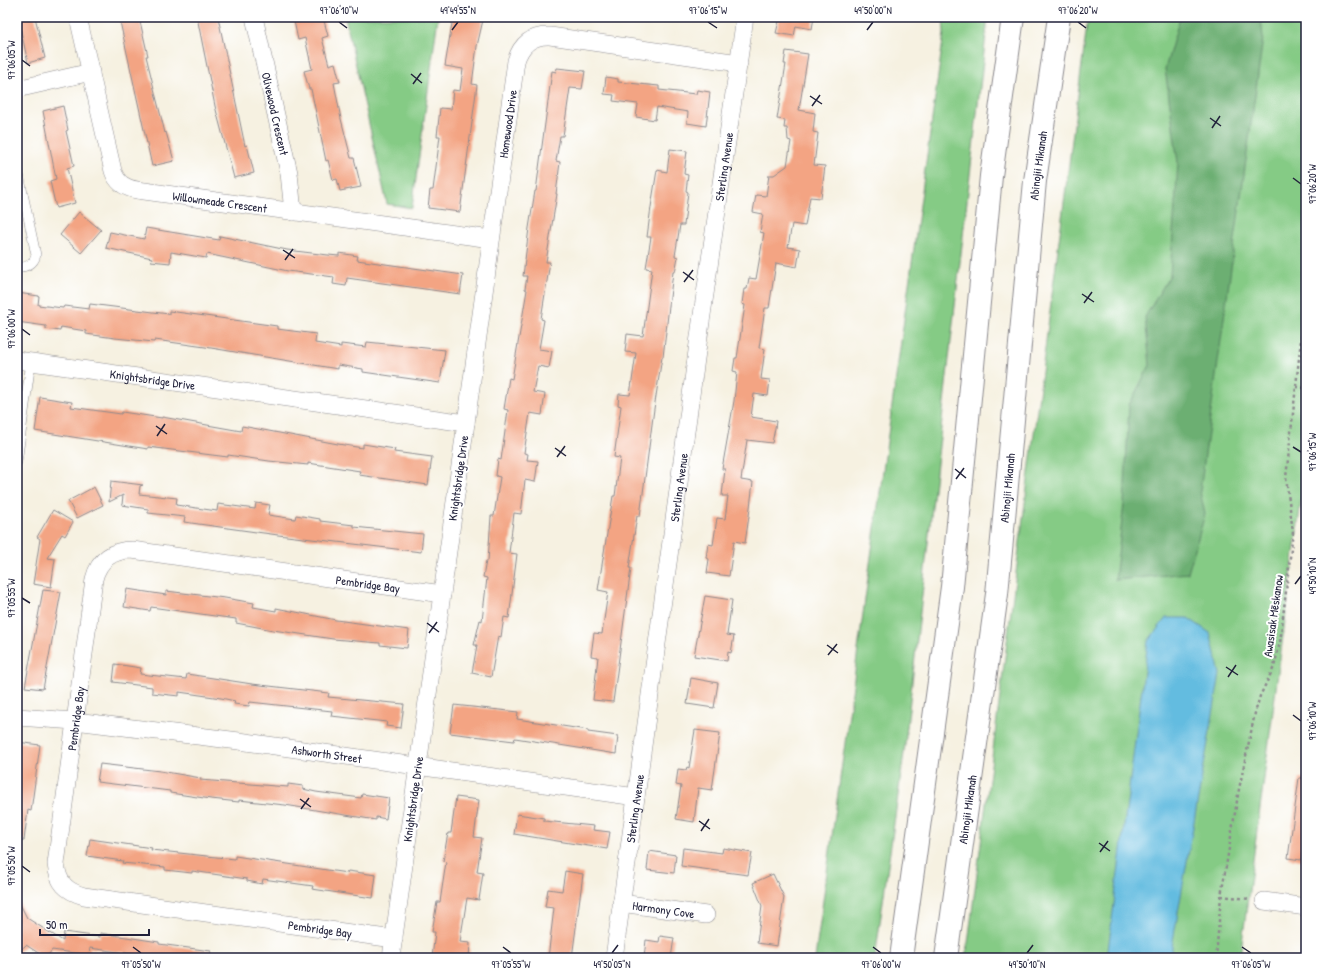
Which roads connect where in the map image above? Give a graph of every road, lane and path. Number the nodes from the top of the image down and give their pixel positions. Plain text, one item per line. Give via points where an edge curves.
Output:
1 (78, 17) edge
2 (254, 17) edge
3 (745, 17) edge
4 (1014, 17) edge
5 (1059, 17) edge
6 (739, 63) junction
7 (91, 72) junction
8 (17, 89) edge
9 (17, 165) edge
10 (293, 212) junction
11 (491, 239) junction
12 (17, 267) edge
13 (1306, 294) edge
14 (24, 361) edge
15 (1296, 387) junction
16 (1306, 388) edge
17 (466, 423) junction
18 (17, 462) edge
19 (442, 594) junction
20 (17, 718) edge
21 (75, 721) junction
22 (417, 767) junction
23 (636, 797) junction
24 (1221, 896) junction
25 (1264, 901) joint
26 (621, 903) junction
27 (1306, 907) edge
28 (706, 915) dead end
29 (394, 939) junction
30 (391, 958) edge
31 (614, 958) edge
32 (901, 958) edge
33 (946, 958) edge
34 (1216, 958) edge

1 - 7 street, Willowmeade Crescent
2 - 10 street, Olivewood Crescent via 288,173
3 - 6 street, Sterling Avenue
4 - 32 main road via 991,176 952,586
5 - 33 main road, Abinojii Mikanah via 1035,181 997,594
6 - 11 street, Homewood Drive via 550,36 529,40 518,53 516,62
6 - 23 street, Sterling Avenue
7 - 8 street
7 - 10 street, Willowmeade Crescent via 113,171 119,182 137,190
9 - 12 lane via 36,254 31,264
10 - 11 street, Willowmeade Crescent
11 - 17 street, Homewood Drive
13 - 15 path, Awasisak Mēskanow
14 - 17 street, Knightsbridge Drive
14 - 18 lane
15 - 16 path
15 - 24 path, Awasisak Mēskanow via 1286,478 1293,532 1280,642 1274,667 1255,713
17 - 19 street, Knightsbridge Drive
19 - 21 street, Pembridge Bay via 132,550 118,551 102,561 96,571
19 - 22 street, Knightsbridge Drive
20 - 21 street, Ashworth Street
21 - 22 street, Ashworth Street
21 - 29 street, Pembridge Bay via 56,864 61,883 67,890 84,896
22 - 23 street, Ashworth Street
22 - 29 street, Knightsbridge Drive
23 - 26 street, Sterling Avenue
24 - 25 path
24 - 34 path, Awasisak Mēskanow
25 - 27 street
26 - 28 street, Harmony Cove
26 - 31 street, Sterling Avenue
29 - 30 street, Knightsbridge Drive

